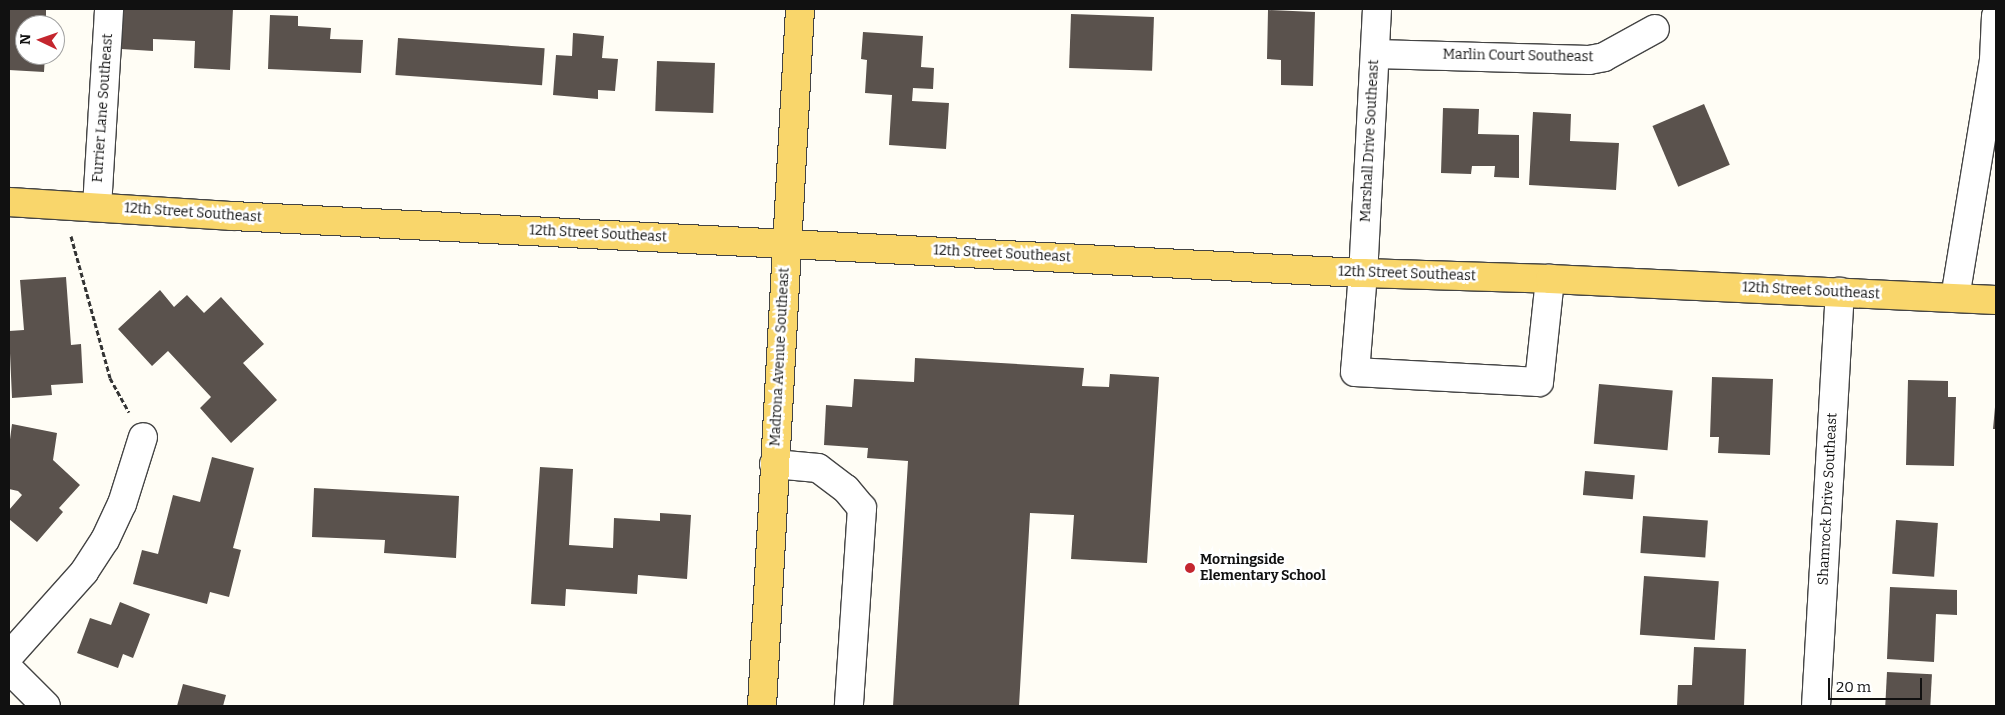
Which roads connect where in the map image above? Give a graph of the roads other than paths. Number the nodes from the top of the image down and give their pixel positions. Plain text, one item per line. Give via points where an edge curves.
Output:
1 (109, 9) edge
2 (800, 9) edge
3 (1377, 9) edge
4 (1996, 16) edge
5 (1655, 29) dead end
6 (1375, 54) junction
7 (9, 202) edge
8 (97, 207) junction
9 (786, 244) junction
10 (1363, 273) junction
11 (1550, 279) junction
12 (1840, 292) junction
13 (1955, 298) junction
14 (1996, 300) edge
15 (143, 437) road end
16 (774, 464) junction
17 (9, 656) edge
18 (9, 669) edge
19 (46, 706) edge
20 (762, 706) edge
21 (849, 706) edge
22 (1816, 706) edge

1 - 8 street, Furrier Lane Southeast
2 - 9 main road, Madrona Avenue Southeast
3 - 6 street, Marshall Drive Southeast
4 - 13 street via 1994,60
5 - 6 street, Marlin Court Southeast via 1604,56 1589,60
6 - 10 street, Marshall Drive Southeast
7 - 8 main road, 12th Street Southeast
8 - 9 main road, 12th Street Southeast
9 - 10 main road, 12th Street Southeast
9 - 16 main road, Madrona Avenue Southeast
10 - 11 main road, 12th Street Southeast
10 - 11 street, Marshall Drive Southeast via 1355,372 1539,382
11 - 12 main road, 12th Street Southeast
12 - 13 main road, 12th Street Southeast
12 - 22 street, Shamrock Drive Southeast
13 - 14 main road, 12th Street Southeast
15 - 17 street via 122,504 105,540 84,572
16 - 20 main road, Madrona Avenue Southeast
16 - 21 street via 818,468 846,489 862,508
18 - 19 street

